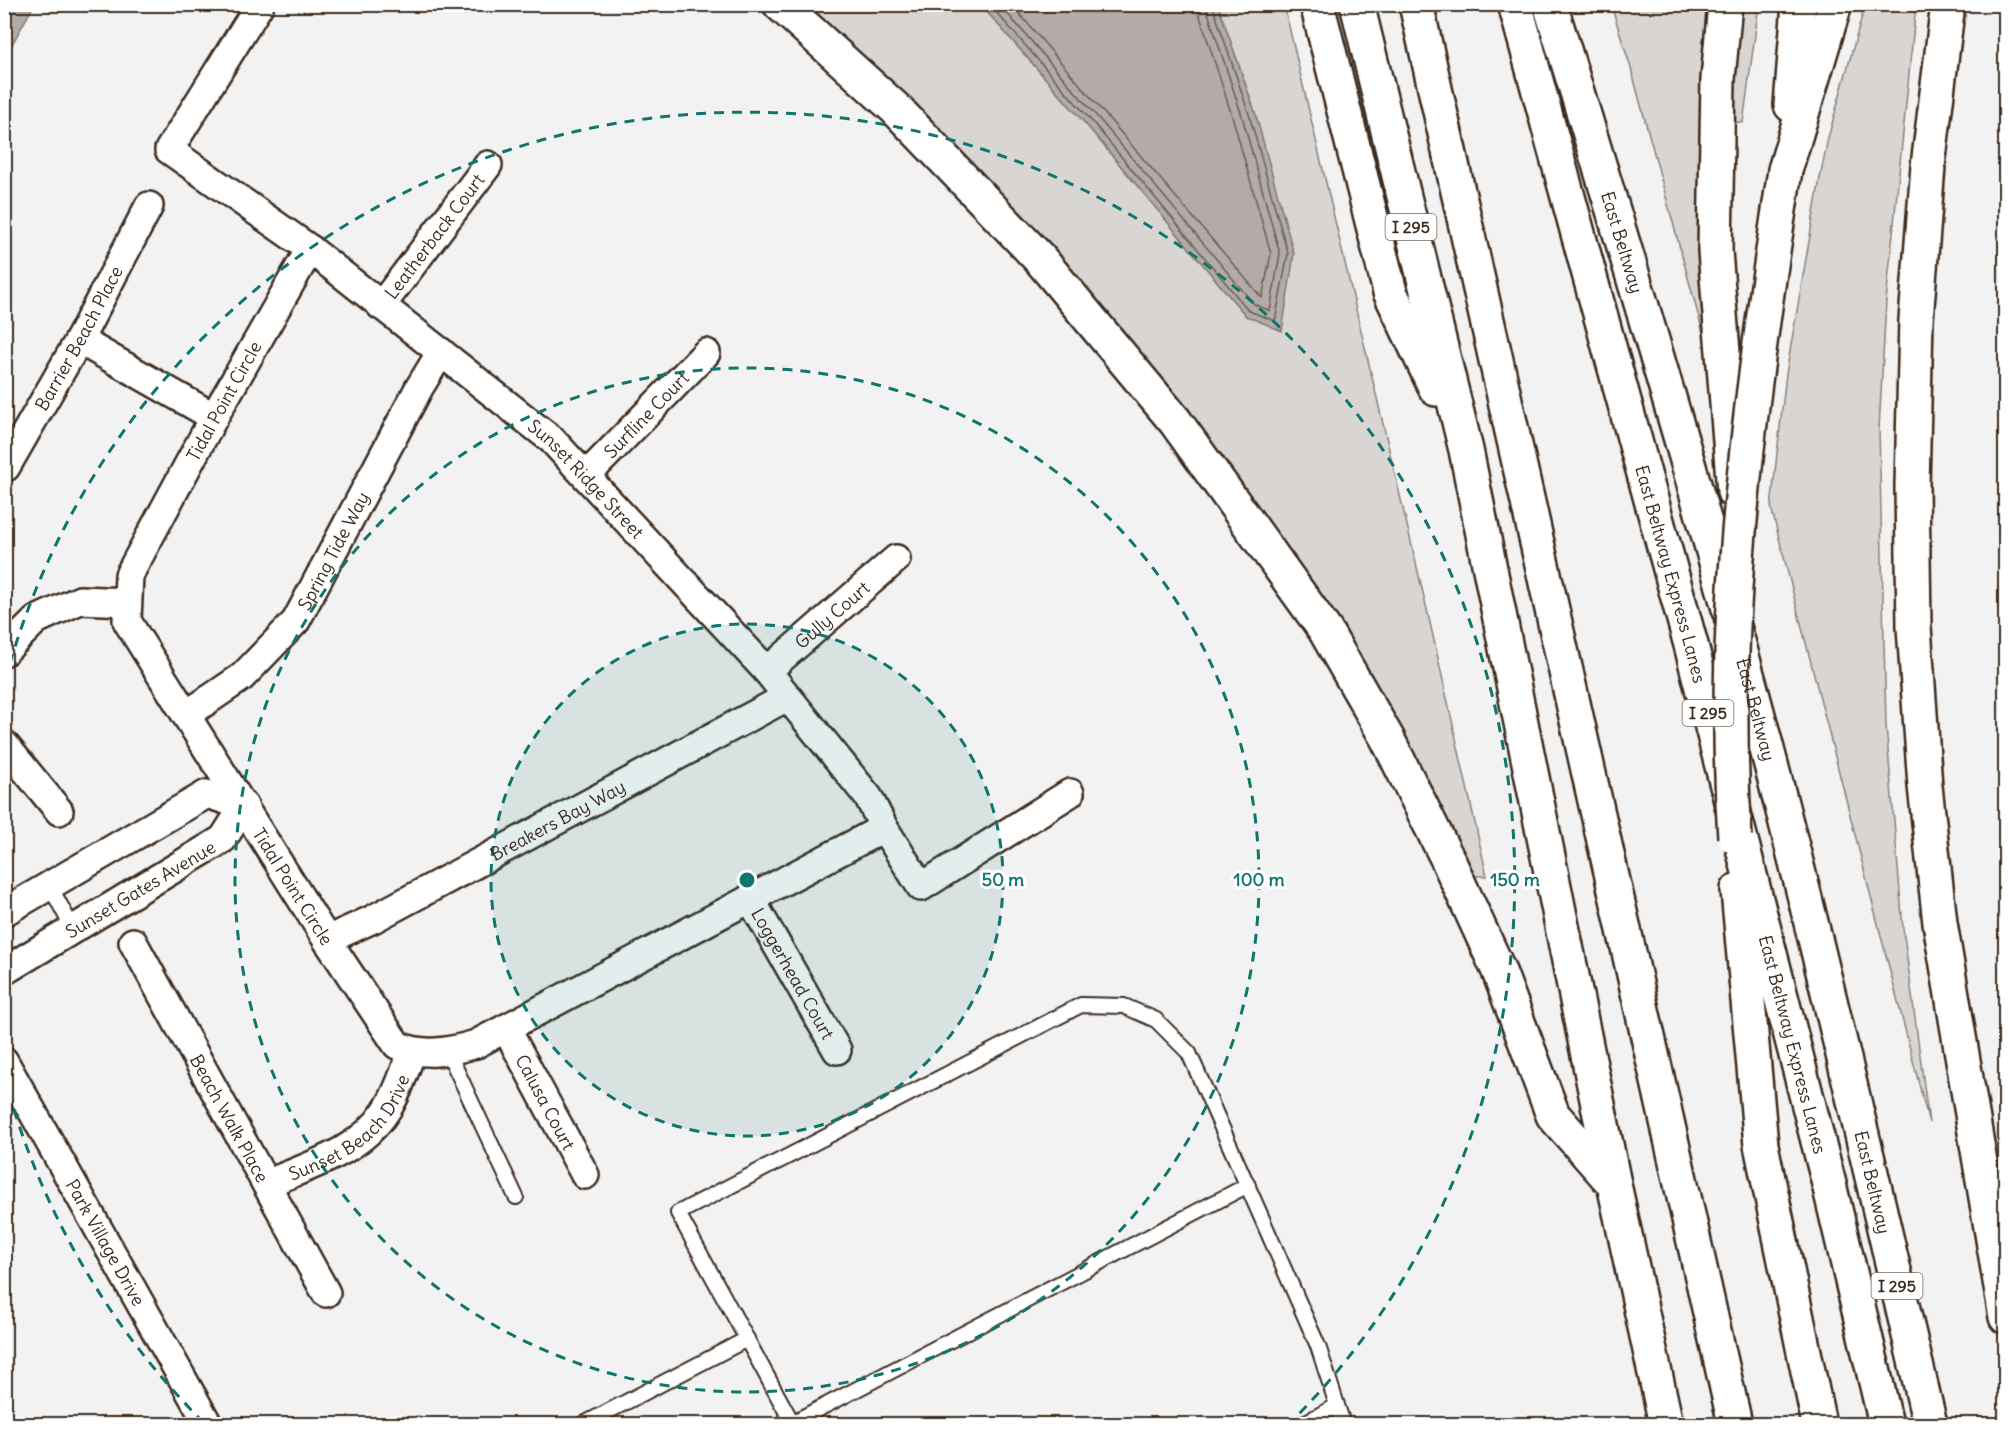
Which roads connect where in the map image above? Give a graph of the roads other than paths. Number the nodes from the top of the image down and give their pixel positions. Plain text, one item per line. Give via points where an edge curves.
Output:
1 (260, 4) edge
2 (780, 4) edge
3 (1317, 4) edge
4 (1357, 4) edge
5 (1416, 4) edge
6 (1515, 4) edge
7 (1550, 4) edge
8 (1725, 4) edge
9 (1799, 4) edge
10 (1835, 4) edge
11 (1948, 4) edge
12 (488, 165) dead end
13 (1785, 170) junction
14 (149, 206) dead end
15 (310, 249) junction
16 (381, 306) junction
17 (79, 339) junction
18 (441, 352) junction
19 (706, 353) dead end
20 (214, 417) junction
21 (1466, 450) junction
22 (6, 467) edge
23 (586, 476) junction
24 (896, 559) dead end
25 (128, 602) junction
26 (4, 652) edge
27 (767, 672) junction
28 (1748, 680) junction
29 (788, 697) junction
30 (186, 715) junction
31 (4, 744) edge
32 (1070, 793) dead end
33 (244, 806) junction
34 (59, 811) dead end
35 (884, 828) junction
36 (50, 886) junction
37 (750, 898) junction
38 (4, 912) edge
39 (74, 929) junction
40 (327, 940) junction
41 (134, 942) dead end
42 (4, 971) edge
43 (506, 1028) junction
44 (837, 1050) dead end
45 (412, 1052) junction
46 (448, 1052) junction
47 (4, 1062) edge
48 (585, 1175) dead end
49 (266, 1184) junction
50 (1614, 1184) junction
51 (1248, 1185) junction
52 (516, 1197) dead end
53 (326, 1293) dead end
54 (2006, 1317) edge
55 (747, 1339) junction
56 (1337, 1406) junction
57 (792, 1424) edge
58 (208, 1425) edge
59 (584, 1425) edge
60 (1302, 1425) edge
61 (1343, 1425) edge
62 (1666, 1425) edge
63 (1735, 1425) edge
64 (1819, 1425) edge
65 (1886, 1425) edge
66 (1930, 1425) edge

1 - 15 street, Sunset Ridge Street via 169,150
2 - 50 highway via 896,109 1040,259 1174,421 1325,630 1387,738 1449,860 1498,969 1553,1115
3 - 21 highway via 1390,292
4 - 21 highway, I 295
5 - 63 highway, I 295
6 - 65 highway, East Beltway Express Lanes / I 295 via 1694,657 1829,1184
7 - 28 highway, East Beltway / I 295 via 1635,279
8 - 28 highway via 1718,79 1715,250
9 - 13 highway
10 - 13 highway
11 - 54 highway via 1928,166 1916,320 1914,627 1940,923
12 - 16 street, Leatherback Court
13 - 64 highway, bridge via 1758,356 1736,556 1729,760 1761,1145
14 - 17 street, Barrier Beach Place
15 - 16 street, Sunset Ridge Street
15 - 20 street, Tidal Point Circle
16 - 18 street, Sunset Ridge Street
17 - 20 street
17 - 22 street, Barrier Beach Place
18 - 23 street, Sunset Ridge Street via 552,440
18 - 30 street, Spring Tide Way via 418,388 296,621 242,677
19 - 23 street, Surfline Court
20 - 25 street, Tidal Point Circle via 129,575
21 - 50 highway, I 295
23 - 27 street, Sunset Ridge Street
24 - 27 street, Gully Court
25 - 26 street via 80,600 36,620
25 - 30 street, Tidal Point Circle via 127,621
27 - 29 street, Sunset Ridge Street
28 - 66 highway, East Beltway / I 295
29 - 35 street, Sunset Ridge Street via 869,798
29 - 40 street, Breakers Bay Way
30 - 33 street, Tidal Point Circle
31 - 34 street
32 - 35 street, Sunset Ridge Street via 921,887
33 - 36 street via 207,794
33 - 39 street, Sunset Gates Avenue via 223,839
33 - 40 street, Tidal Point Circle
35 - 37 street
36 - 38 street
36 - 39 lane
37 - 43 street
37 - 44 street, Loggerhead Court
39 - 42 street, Sunset Gates Avenue
40 - 45 street, Tidal Point Circle via 397,1045
41 - 49 street, Beach Walk Place
43 - 46 street via 476,1044
43 - 48 street, Calusa Court
45 - 46 street
45 - 49 street, Sunset Beach Drive via 387,1111 370,1131 340,1153
46 - 52 lane
47 - 58 street, Park Village Drive
49 - 53 street, Beach Walk Place
50 - 62 highway, I 295
51 - 55 lane via 1189,1053 1156,1020 1124,1006 1081,1005 678,1213
51 - 56 lane via 1318,1346
51 - 57 lane
55 - 57 lane
55 - 59 lane
56 - 60 lane
56 - 61 lane

